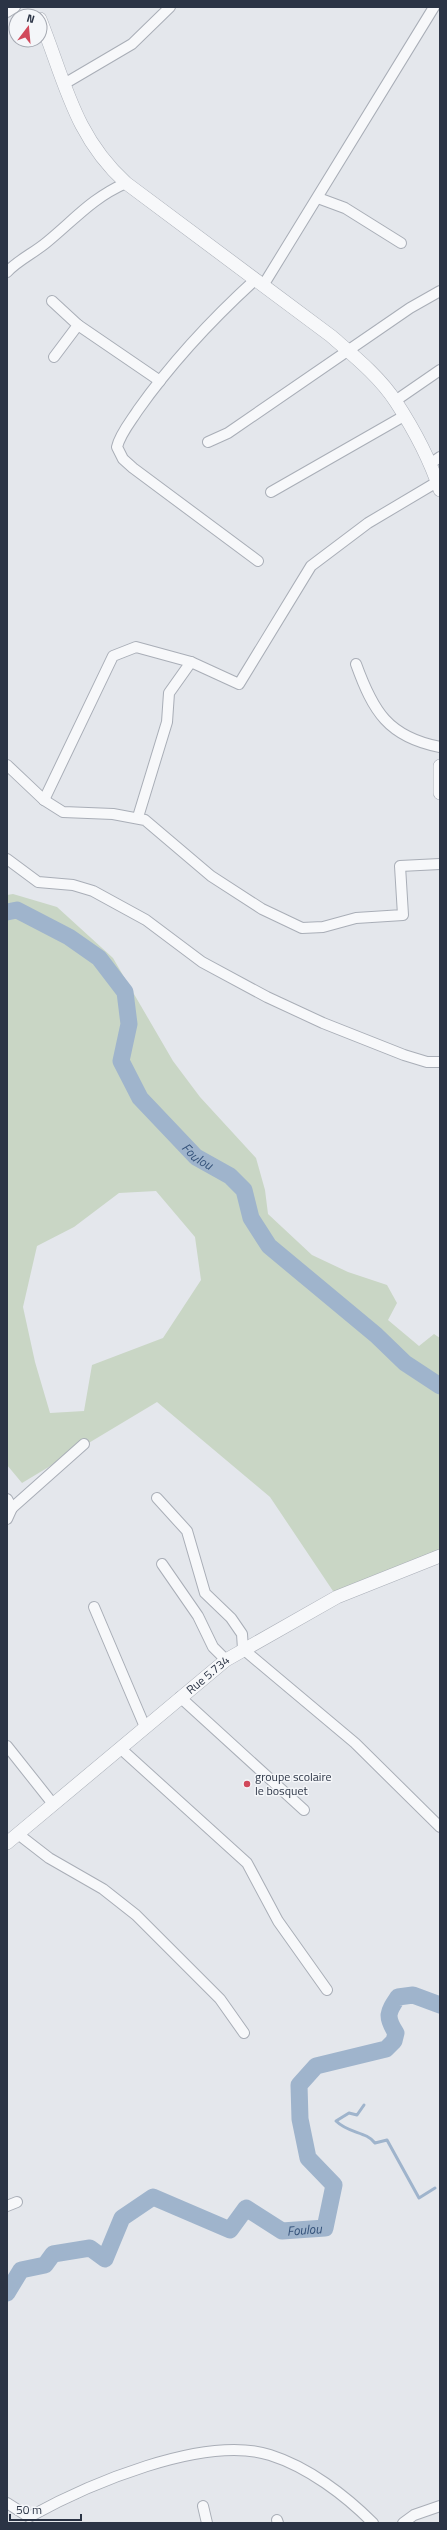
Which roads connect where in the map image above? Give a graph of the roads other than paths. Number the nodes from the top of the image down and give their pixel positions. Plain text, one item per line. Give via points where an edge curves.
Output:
1 (15, 7) edge
2 (170, 7) edge
3 (430, 9) edge
4 (7, 12) edge
5 (48, 41) edge
6 (64, 84) junction
7 (126, 183) junction
8 (318, 198) junction
9 (401, 242) dead end
10 (7, 272) edge
11 (260, 282) junction
12 (440, 291) edge
13 (52, 301) dead end
14 (78, 325) junction
15 (348, 351) junction
16 (54, 357) dead end
17 (440, 370) edge
18 (160, 381) junction
19 (395, 401) junction
20 (404, 416) junction
21 (208, 442) dead end
22 (435, 460) edge
23 (439, 486) edge
24 (271, 492) dead end
25 (258, 561) dead end
26 (191, 662) junction
27 (356, 664) dead end
28 (440, 747) edge
29 (7, 765) edge
30 (440, 766) edge
31 (440, 793) edge
32 (44, 800) junction
33 (138, 817) junction
34 (7, 859) edge
35 (440, 864) edge
36 (440, 1062) edge
37 (84, 1444) dead end
38 (157, 1498) dead end
39 (9, 1503) edge
40 (7, 1519) edge
41 (440, 1556) edge
42 (162, 1564) dead end
43 (94, 1607) dead end
44 (243, 1649) junction
45 (226, 1660) junction
46 (180, 1697) junction
47 (145, 1727) junction
48 (7, 1746) edge
49 (120, 1748) junction
50 (53, 1804) junction
51 (304, 1810) dead end
52 (440, 1827) edge
53 (18, 1834) junction
54 (7, 1844) edge
55 (327, 1990) dead end
56 (244, 2033) dead end
57 (17, 2202) dead end
58 (7, 2206) edge
59 (7, 2502) edge
60 (203, 2506) dead end
61 (440, 2506) edge
62 (26, 2520) edge
63 (207, 2523) edge
64 (373, 2523) edge
65 (403, 2523) edge

1 - 4 street
2 - 6 street via 132,44
3 - 8 street
5 - 6 street
6 - 7 street via 71,107 86,136 107,166
7 - 10 street via 106,192 84,208 47,243
7 - 11 street
8 - 9 street via 345,208
8 - 11 street
11 - 15 street
11 - 18 street via 213,319
12 - 15 street via 410,308
13 - 14 street
14 - 16 street
14 - 18 street
15 - 19 street
15 - 21 street via 228,433
17 - 19 street
18 - 25 street via 118,442 118,452 133,468
19 - 20 street
20 - 22 street
20 - 24 street
22 - 23 street
23 - 26 street via 368,523 311,566 239,684
26 - 32 street via 136,647 113,656
26 - 33 street via 169,693 167,722
27 - 28 street via 366,692 382,717 408,739
29 - 32 street
30 - 31 street
32 - 33 street via 63,812
33 - 35 street via 145,820 211,876 262,909 302,928 330,926 356,918 403,915 400,866
34 - 36 street via 38,882 73,885 93,891 146,920 202,962 266,997 404,1055 428,1062
37 - 39 street
38 - 44 street via 187,1531 205,1593 231,1618 242,1634
39 - 40 street
41 - 44 street, Rue 5.734 via 337,1597
42 - 45 street via 198,1616 213,1647
43 - 47 street
44 - 45 street, Rue 5.734
44 - 52 street via 354,1743
45 - 46 street, Rue 5.734
46 - 47 street, Rue 5.734
46 - 51 street
47 - 49 street, Rue 5.734
48 - 50 street
49 - 50 street, Rue 5.734
49 - 55 street via 247,1863 278,1921
50 - 53 street, Rue 5.734
53 - 54 street, Rue 5.734
53 - 56 street via 49,1858 103,1889 136,1915 220,2000
57 - 58 street
59 - 62 street
60 - 63 street
61 - 65 street via 414,2515
62 - 64 street via 69,2496 110,2479 195,2454 231,2449 270,2455 306,2472 350,2501

